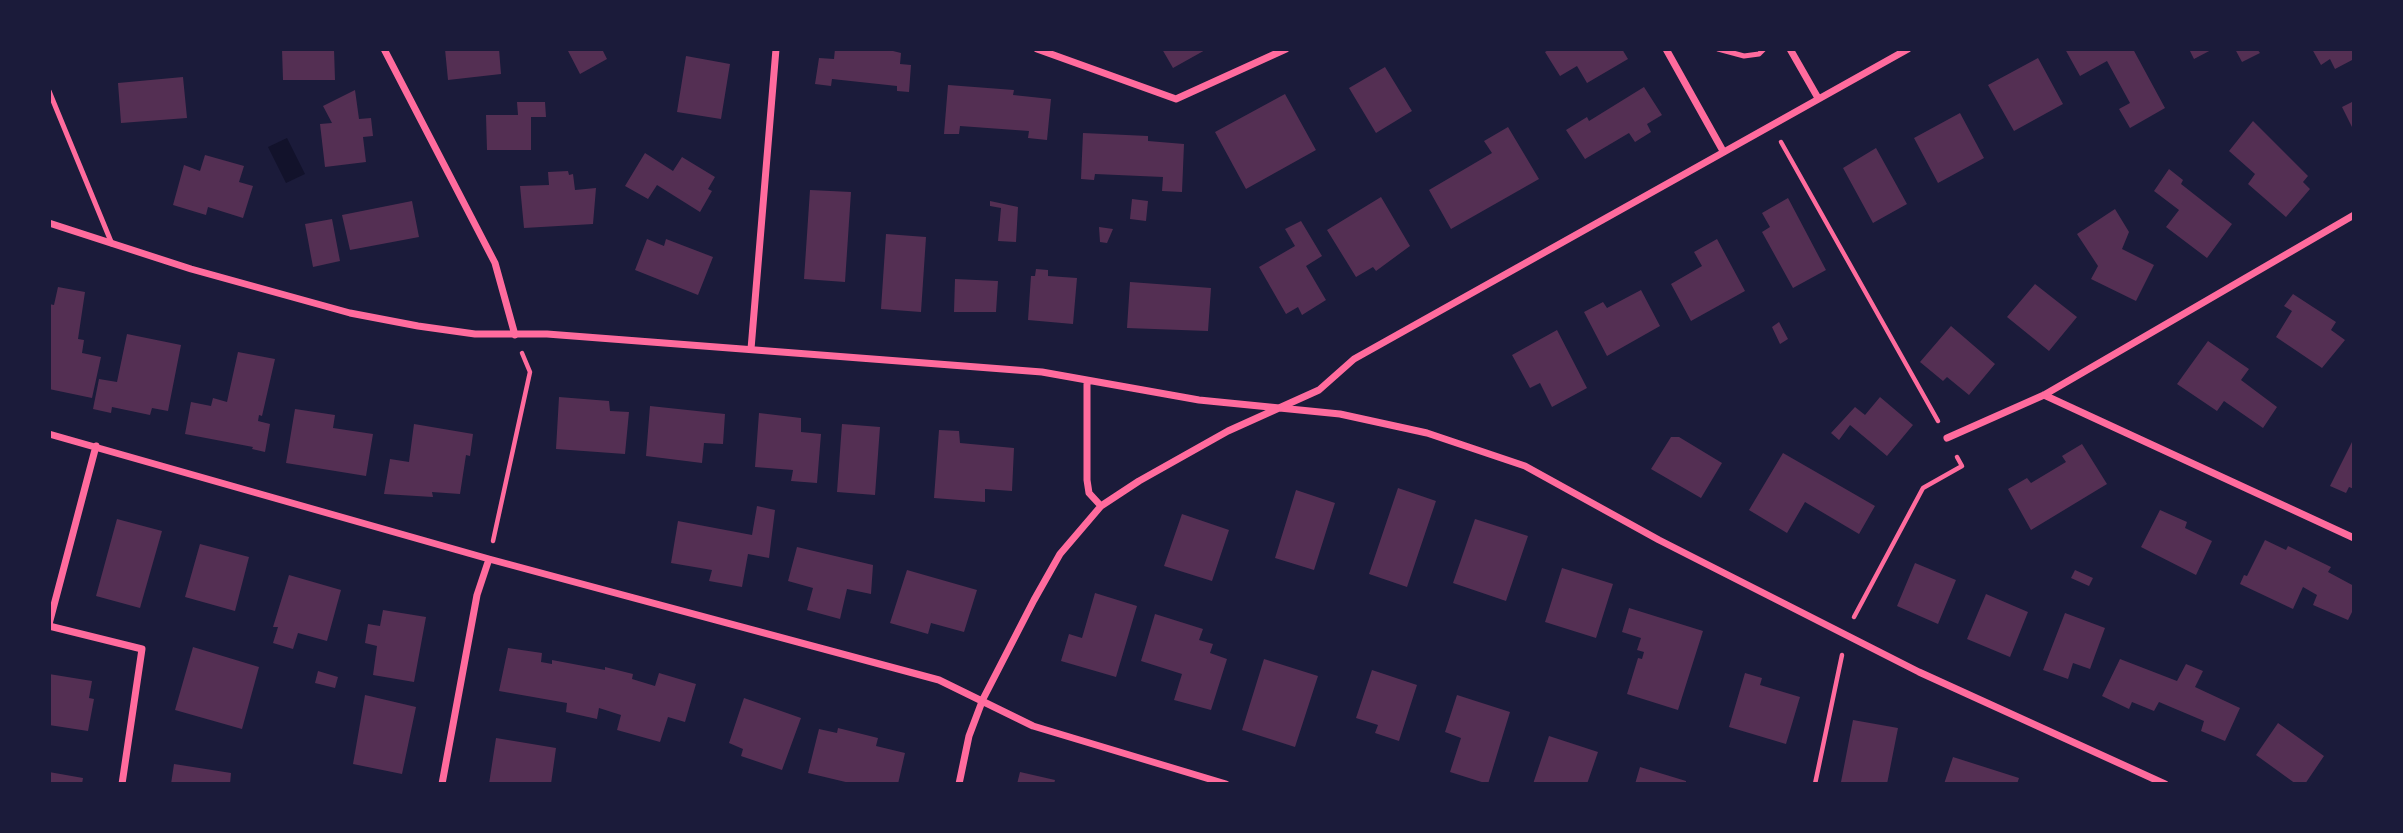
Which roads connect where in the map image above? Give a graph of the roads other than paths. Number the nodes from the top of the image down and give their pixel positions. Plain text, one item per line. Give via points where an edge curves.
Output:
1 (384, 49) edge
2 (776, 49) edge
3 (1037, 49) edge
4 (1286, 49) edge
5 (1666, 49) edge
6 (1718, 49) edge
7 (1765, 49) edge
8 (1790, 49) edge
9 (1908, 49) edge
10 (49, 91) edge
11 (1818, 98) junction
12 (1724, 151) junction
13 (2354, 215) edge
14 (49, 223) edge
15 (112, 243) junction
16 (514, 335) junction
17 (751, 349) junction
18 (1087, 380) junction
19 (2044, 395) junction
20 (1279, 407) junction
21 (49, 434) edge
22 (1947, 438) road end
23 (96, 446) junction
24 (1101, 506) junction
25 (2354, 538) edge
26 (489, 559) junction
27 (49, 625) edge
28 (983, 699) junction
29 (122, 784) edge
30 (442, 784) edge
31 (959, 784) edge
32 (1226, 784) edge
33 (2165, 784) edge

1 - 16 street via 495,263
2 - 17 street
3 - 4 street via 1176,99
5 - 12 street
6 - 7 lane via 1744,57
8 - 11 street
9 - 11 street
10 - 15 lane
11 - 12 street
12 - 20 street via 1354,359 1319,390
13 - 19 street
14 - 15 street
15 - 16 street via 350,313 475,334
16 - 17 street
17 - 18 street via 1042,372
18 - 20 street via 1199,400
18 - 24 street via 1087,480 1089,493
19 - 22 street
19 - 25 street
20 - 24 street via 1180,457
20 - 33 street via 1340,414 1427,433 1525,466 1919,672
21 - 23 street
23 - 26 street
23 - 27 street
24 - 28 street via 1060,554
26 - 28 street via 939,680
26 - 30 street via 477,595
27 - 29 street via 142,649
28 - 31 street
28 - 32 street via 1033,726

